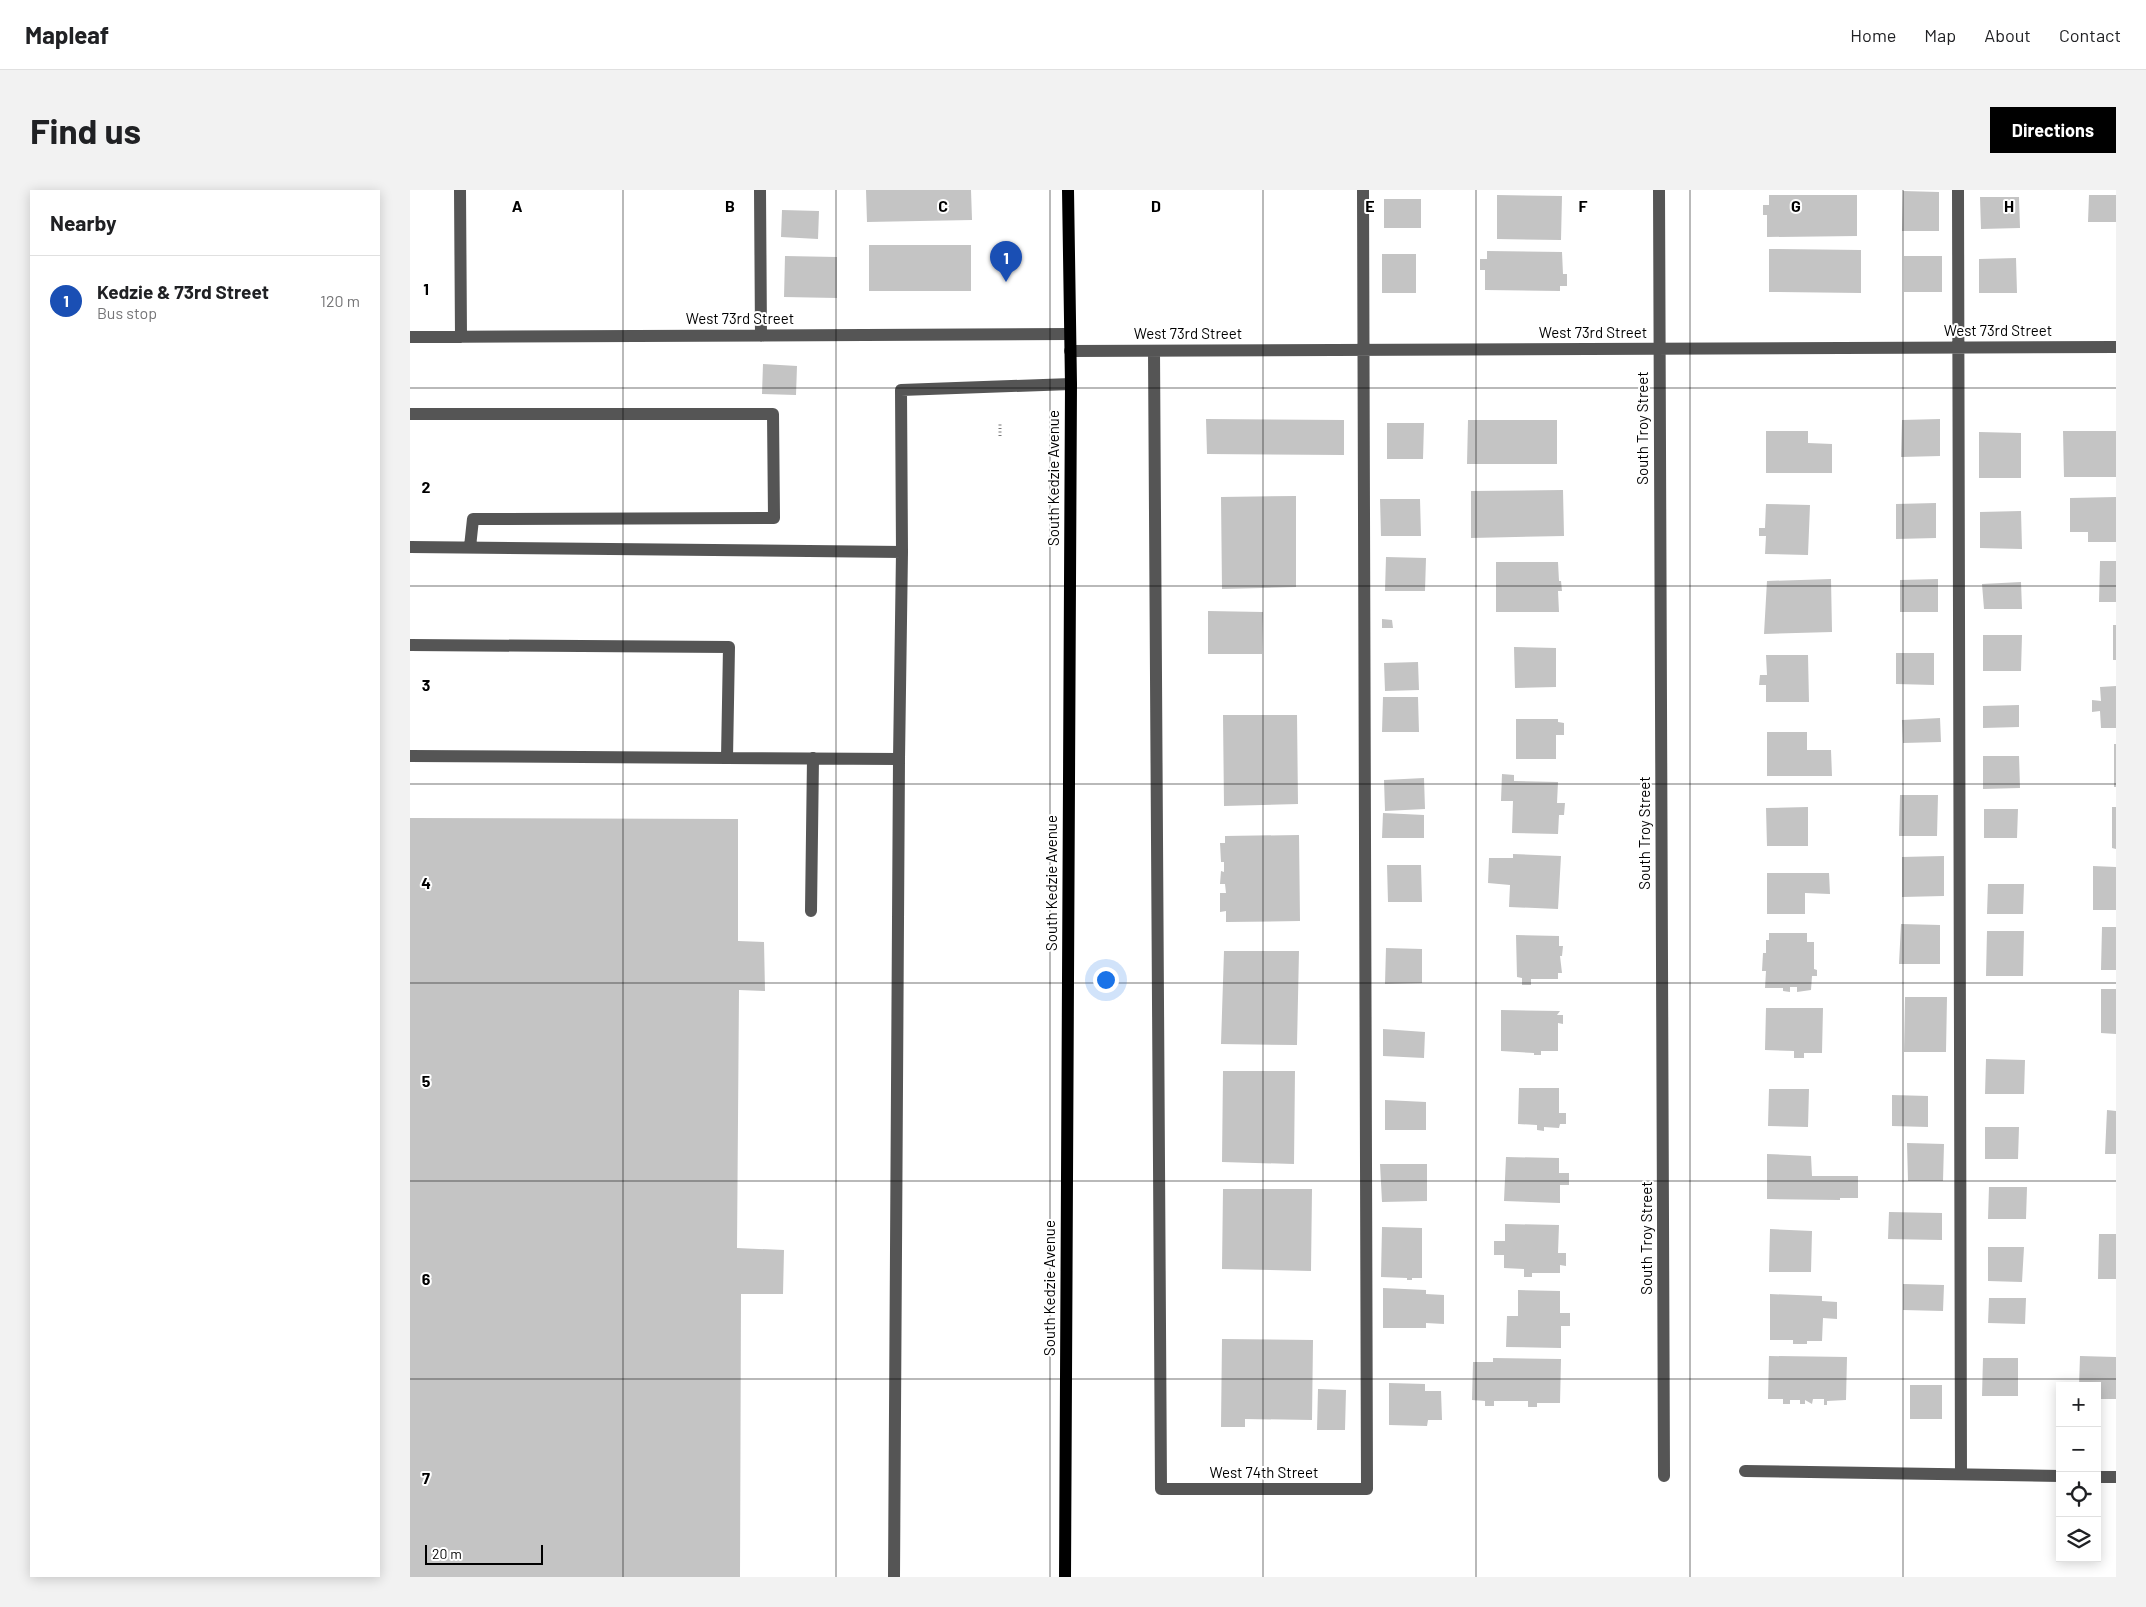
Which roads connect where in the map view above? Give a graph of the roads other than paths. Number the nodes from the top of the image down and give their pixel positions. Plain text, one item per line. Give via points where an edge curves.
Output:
1 (460, 190) edge
2 (760, 190) edge
3 (1068, 190) edge
4 (1363, 190) edge
5 (1659, 190) edge
6 (1958, 190) edge
7 (1070, 334) junction
8 (761, 336) junction
9 (410, 337) edge
10 (461, 337) junction
11 (2116, 347) edge
12 (1958, 348) junction
13 (1659, 349) junction
14 (1363, 350) junction
15 (1070, 351) junction
16 (1154, 351) junction
17 (1070, 384) junction
18 (410, 414) edge
19 (410, 547) edge
20 (470, 547) junction
21 (902, 552) junction
22 (410, 645) edge
23 (410, 756) edge
24 (726, 758) junction
25 (813, 758) junction
26 (899, 759) junction
27 (811, 911) dead end
28 (1745, 1470) dead end
29 (1961, 1474) junction
30 (1664, 1476) dead end
31 (2056, 1476) edge
32 (2101, 1477) edge
33 (2116, 1477) edge
34 (894, 1577) edge
35 (1065, 1577) edge

1 - 10 street
2 - 8 street
3 - 7 main road, South Kedzie Avenue
4 - 14 street
5 - 13 street, South Troy Street
6 - 12 street
7 - 8 street, West 73rd Street
7 - 15 main road, South Kedzie Avenue
8 - 10 street, West 73rd Street
9 - 10 street, West 73rd Street
11 - 12 street, West 73rd Street
12 - 13 street, West 73rd Street
12 - 29 street
13 - 14 street, West 73rd Street
13 - 30 street, South Troy Street
14 - 16 street, West 73rd Street
14 - 16 street, West 74th Street via 1367,1489 1161,1489
15 - 16 street, West 73rd Street
15 - 17 main road, South Kedzie Avenue
17 - 21 street via 901,390
17 - 35 main road, South Kedzie Avenue
18 - 20 street via 773,414 774,518 473,519
19 - 20 street
20 - 21 street
21 - 26 street
22 - 24 street via 729,647
23 - 24 street
24 - 25 street
25 - 26 street
25 - 27 street
26 - 34 street
28 - 29 street
29 - 31 street
32 - 33 street

